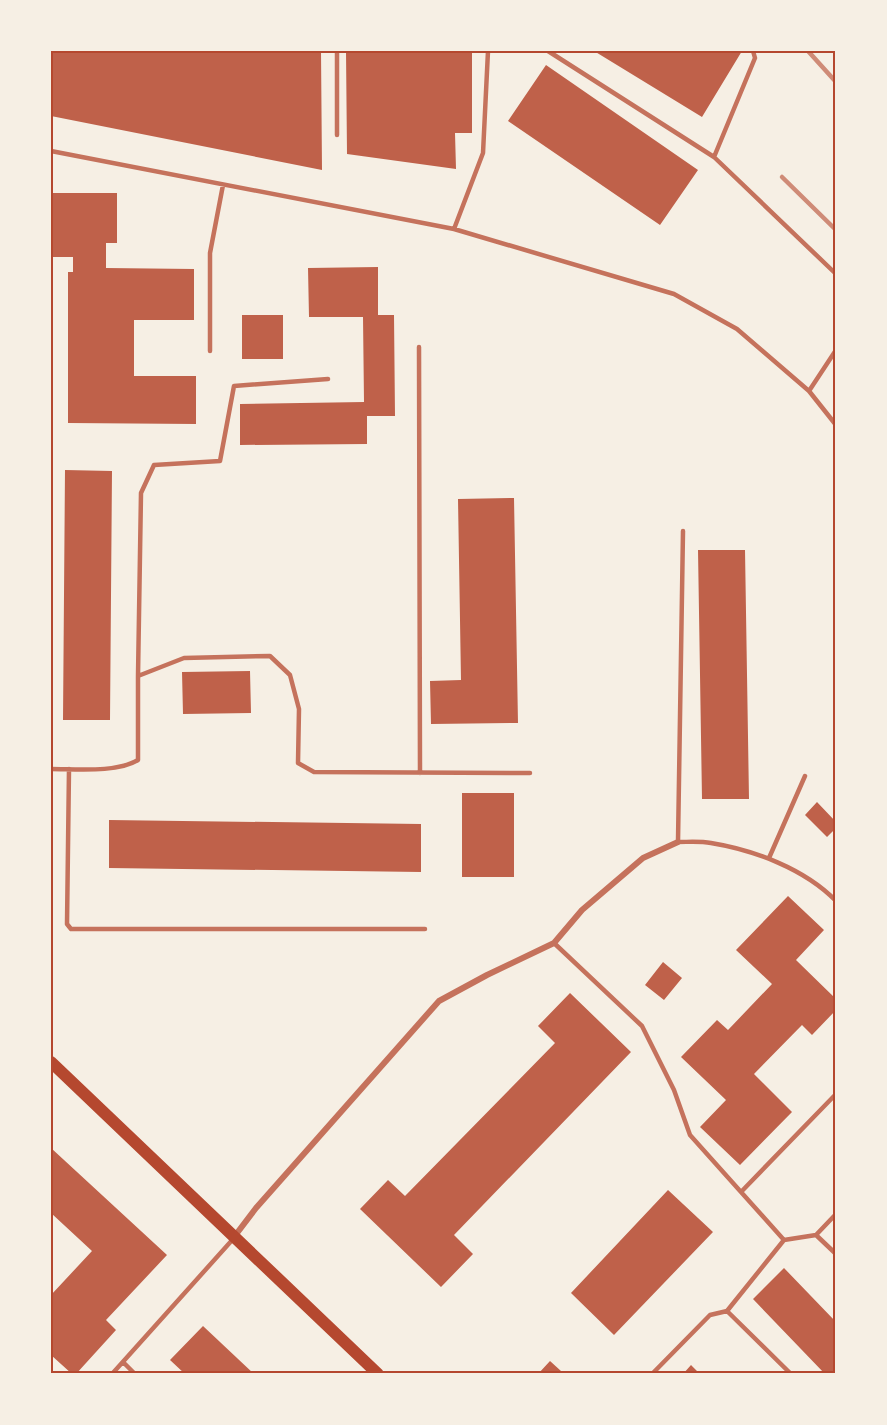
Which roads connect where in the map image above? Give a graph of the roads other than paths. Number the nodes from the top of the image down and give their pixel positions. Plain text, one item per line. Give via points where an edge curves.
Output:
1 (337, 51) edge
2 (488, 51) edge
3 (548, 51) edge
4 (753, 51) edge
5 (337, 135) dead end
6 (51, 150) edge
7 (714, 157) junction
8 (223, 185) junction
9 (454, 229) junction
10 (836, 274) edge
11 (419, 347) dead end
12 (836, 350) edge
13 (210, 351) dead end
14 (328, 379) dead end
15 (809, 391) junction
16 (836, 425) edge
17 (683, 531) dead end
18 (138, 676) junction
19 (51, 770) edge
20 (69, 770) junction
21 (530, 772) dead end
22 (420, 773) junction
23 (805, 776) dead end
24 (678, 842) junction
25 (769, 858) junction
26 (836, 890) edge
27 (830, 894) junction
28 (836, 901) edge
29 (425, 929) dead end
30 (554, 943) junction
31 (51, 1062) edge
32 (836, 1094) edge
33 (741, 1192) junction
34 (836, 1214) edge
35 (816, 1235) junction
36 (234, 1238) junction
37 (784, 1240) junction
38 (836, 1254) edge
39 (727, 1311) junction
40 (123, 1362) junction
41 (112, 1374) edge
42 (135, 1374) edge
43 (378, 1374) edge
44 (652, 1374) edge
45 (792, 1374) edge

1 - 5 lane
2 - 9 lane via 483,153
3 - 7 lane
4 - 7 lane via 755,58
6 - 8 lane
7 - 10 lane
8 - 9 lane
8 - 13 lane via 210,253
9 - 15 lane via 674,294 737,329
11 - 22 lane
12 - 15 lane
14 - 18 lane via 234,386 220,461 154,465 141,493
15 - 16 lane
17 - 24 lane
18 - 20 lane via 138,760 128,766
18 - 22 lane via 184,658 270,656 290,675 299,709 298,763 314,772
19 - 20 lane
20 - 29 lane via 67,924 71,929
21 - 22 lane
23 - 25 lane
24 - 25 lane via 710,842
24 - 30 street via 643,858 582,910
25 - 27 lane
26 - 27 lane
27 - 28 lane
30 - 33 lane via 642,1026 674,1090 690,1135
30 - 36 street via 439,1001
31 - 36 main road
32 - 33 lane
33 - 37 lane
34 - 35 lane
35 - 37 lane
35 - 38 lane
36 - 40 lane
36 - 43 main road
37 - 39 lane
39 - 44 lane via 710,1315
39 - 45 lane
40 - 41 lane
40 - 42 lane

